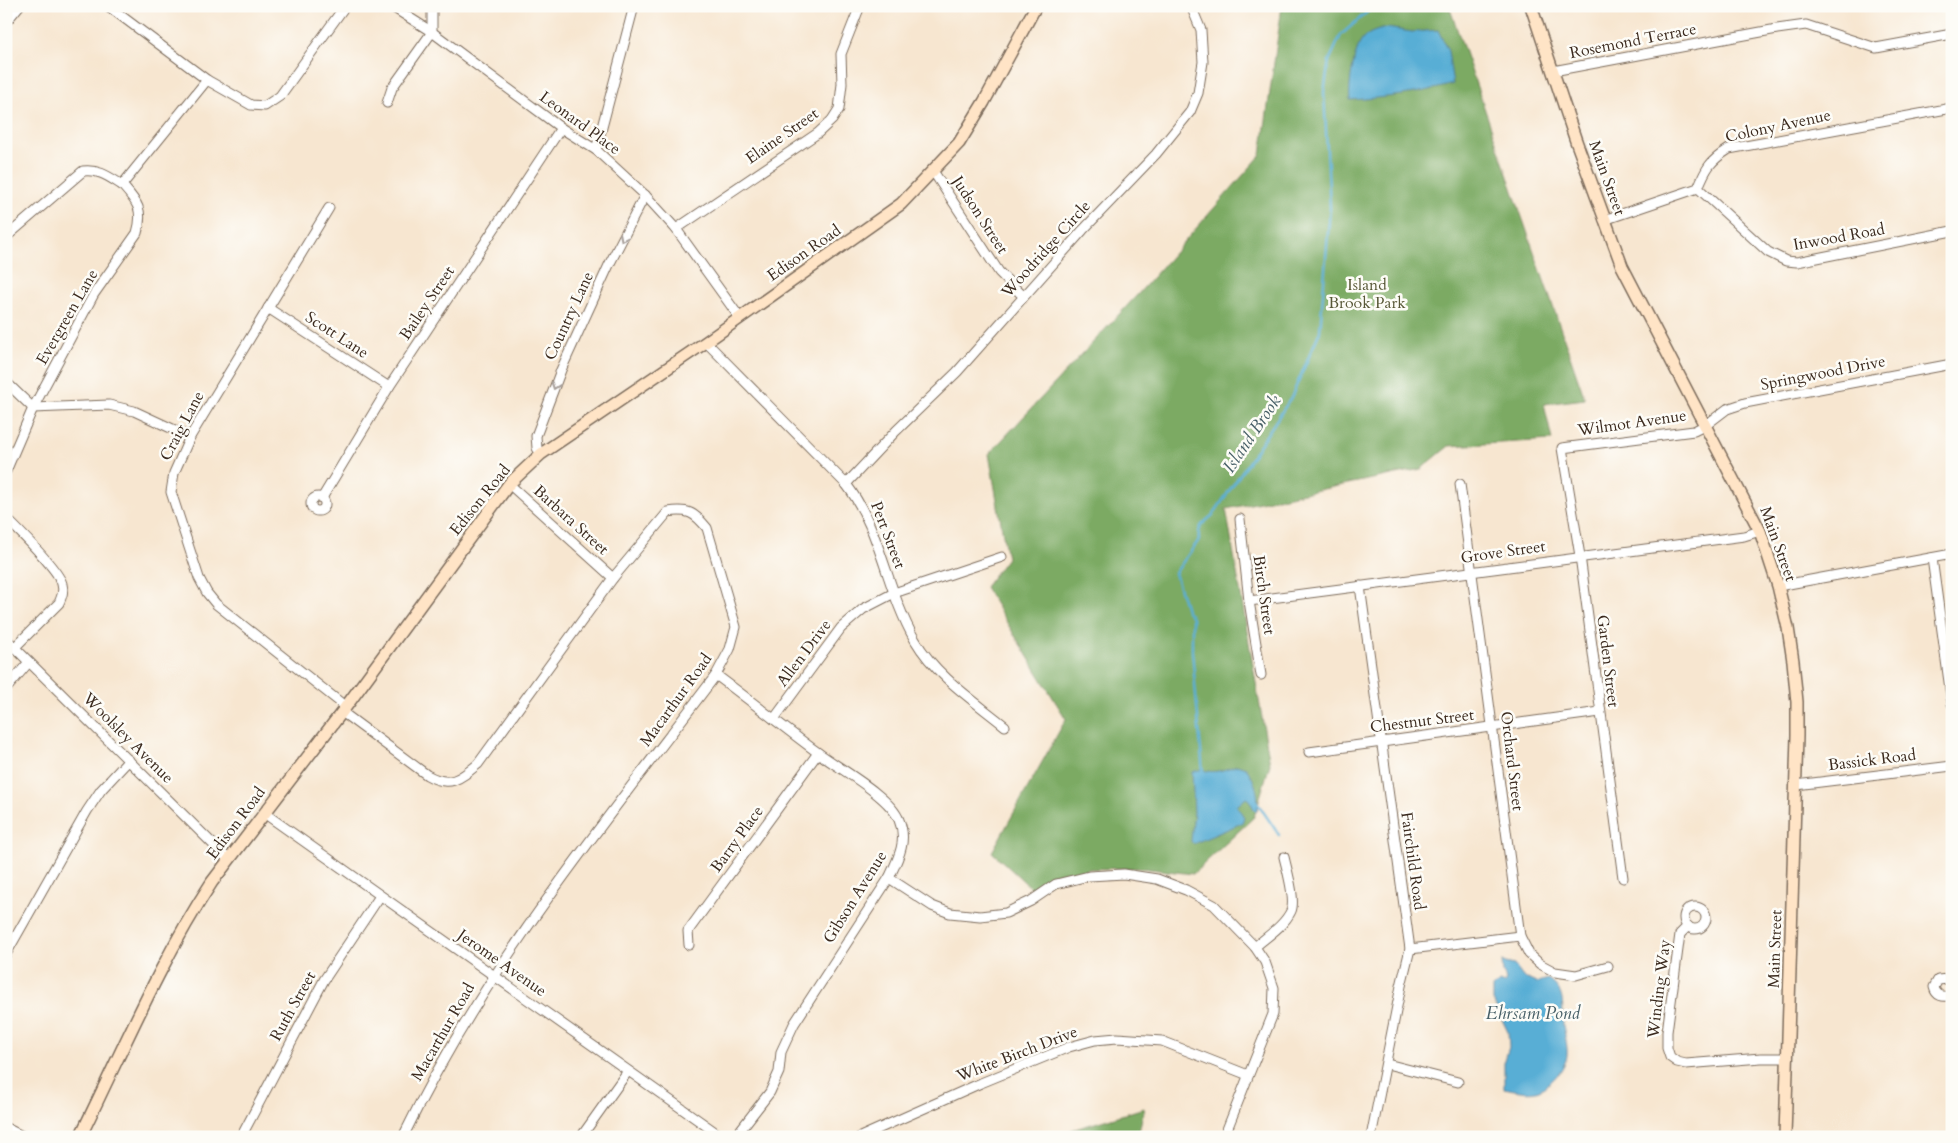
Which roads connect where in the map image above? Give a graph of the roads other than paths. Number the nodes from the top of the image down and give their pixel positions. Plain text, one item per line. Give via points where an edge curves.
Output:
1 (19, 6) edge
2 (108, 6) edge
3 (345, 6) edge
4 (391, 6) edge
5 (432, 6) edge
6 (634, 6) edge
7 (860, 6) edge
8 (1036, 6) edge
9 (1191, 6) edge
10 (1531, 6) edge
11 (6, 22) edge
12 (432, 32) junction
13 (1952, 34) edge
14 (1553, 71) junction
15 (207, 80) junction
16 (388, 103) dead end
17 (1952, 108) edge
18 (561, 128) junction
19 (596, 150) junction
20 (933, 171) junction
21 (122, 185) junction
22 (1698, 188) junction
23 (645, 195) junction
24 (329, 208) dead end
25 (1604, 220) junction
26 (676, 229) junction
27 (1952, 231) edge
28 (6, 237) edge
29 (1023, 296) junction
30 (268, 308) junction
31 (740, 318) junction
32 (706, 342) junction
33 (1952, 364) edge
34 (6, 382) edge
35 (389, 387) junction
36 (33, 408) junction
37 (1706, 425) junction
38 (190, 437) junction
39 (1562, 448) joint
40 (541, 454) junction
41 (6, 471) edge
42 (509, 484) junction
43 (846, 484) junction
44 (1460, 484) dead end
45 (322, 498) dead end
46 (6, 518) edge
47 (1240, 519) dead end
48 (1760, 531) junction
49 (1952, 554) edge
50 (1580, 556) junction
51 (1002, 557) dead end
52 (1932, 558) junction
53 (1471, 571) junction
54 (613, 578) junction
55 (1360, 586) junction
56 (1778, 586) junction
57 (894, 593) junction
58 (1249, 601) junction
59 (6, 639) edge
60 (14, 648) junction
61 (29, 662) junction
62 (716, 674) junction
63 (1261, 675) dead end
64 (6, 689) edge
65 (1952, 704) edge
66 (344, 710) junction
67 (1600, 712) junction
68 (774, 719) junction
69 (1005, 726) dead end
70 (1493, 727) junction
71 (1381, 741) junction
72 (1308, 752) dead end
73 (818, 753) junction
74 (129, 760) junction
75 (1952, 766) edge
76 (1796, 784) junction
77 (264, 813) junction
78 (1284, 857) dead end
79 (228, 859) junction
80 (889, 878) junction
81 (1623, 878) dead end
82 (380, 896) junction
83 (1688, 926) dead end
84 (1520, 936) junction
85 (689, 945) dead end
86 (1255, 947) junction
87 (1410, 949) junction
88 (6, 954) edge
89 (1608, 966) dead end
90 (494, 975) junction
91 (1952, 981) edge
92 (1952, 995) edge
93 (1788, 1058) junction
94 (1386, 1064) junction
95 (628, 1071) junction
96 (1248, 1075) junction
97 (1458, 1082) dead end
98 (6, 1128) edge
99 (24, 1137) edge
100 (80, 1137) edge
101 (241, 1137) edge
102 (403, 1137) edge
103 (581, 1137) edge
104 (722, 1137) edge
105 (735, 1137) edge
106 (860, 1137) edge
107 (1224, 1137) edge
108 (1371, 1137) edge
109 (1785, 1137) edge

1 - 11 street
2 - 15 street
3 - 15 street via 280,96 265,106 250,105
4 - 12 street, Leonard Place
5 - 12 street
6 - 19 street
7 - 26 street, Elaine Street via 841,54 841,98 832,120 818,133
8 - 20 street, Edison Road via 964,135
9 - 29 street, Woodridge Circle via 1201,30 1204,62 1198,93 1190,112 1156,154
10 - 14 street, Main Street
12 - 16 street via 392,88
12 - 18 street, Leonard Place
13 - 14 street, Rosemond Terrace via 1876,48 1806,25
14 - 25 street, Main Street
15 - 21 street
17 - 22 street, Colony Avenue via 1729,149 1706,168
18 - 19 street, Leonard Place
18 - 35 street, Bailey Street
19 - 23 street, Leonard Place
20 - 29 street, Judson Street via 999,272
20 - 31 street, Edison Road via 901,204
21 - 28 street, Evergreen Lane via 102,172 83,171
21 - 36 street, Evergreen Lane via 138,203 141,222 138,233 94,294
22 - 25 street
22 - 27 street, Inwood Road via 1768,252 1786,261 1797,262
23 - 26 street, Leonard Place
23 -> 40 street, Country Lane via 561,370 536,436
24 - 30 street, Craig Lane
25 - 37 street, Main Street via 1650,324
26 - 31 street, Leonard Place
29 - 43 street, Woodridge Circle via 957,372
30 - 35 street, Scott Lane
30 - 38 street, Craig Lane
31 - 32 street, Edison Road
32 - 40 street, Edison Road
32 - 43 street, Pert Street
33 - 37 street, Springwood Drive via 1745,403 1727,409
34 - 36 street
35 - 45 street, Bailey Street
36 - 38 street via 108,405 134,411
36 - 41 street, Evergreen Lane
37 - 39 street, Wilmot Avenue via 1694,431
37 - 48 street, Main Street
38 - 66 street, Craig Lane via 174,473 171,492 207,593 216,604
39 - 50 street, Garden Street
40 - 42 street, Edison Road
42 - 54 street, Barbara Street
42 - 66 street, Edison Road
43 - 57 street, Pert Street via 859,500 870,524
44 - 53 street, Orchard Street
46 - 60 street via 55,571 62,582 63,593 59,603
47 - 58 street, Birch Street
48 - 50 street, Grove Street via 1744,536
48 - 56 street, Main Street
49 - 52 street
50 - 53 street, Grove Street
50 - 67 street, Garden Street
51 - 57 street, Allen Drive
52 - 56 street
52 - 65 street
53 - 55 street, Grove Street
53 - 70 street, Orchard Street
54 - 62 street, Macarthur Road via 668,512 684,510 698,516 707,528 736,627 730,649
54 - 66 street, Macarthur Road via 478,764 456,780 440,782 428,775
55 - 58 street, Grove Street
55 - 71 street, Fairchild Road
56 - 76 street, Main Street via 1794,661
57 - 68 street, Allen Drive via 863,609 841,628
57 - 69 street, Pert Street via 914,639 931,662 945,678
58 - 63 street, Birch Street
59 - 60 street, Woolsley Avenue
60 - 61 street, Woolsley Avenue
61 - 64 street
61 - 74 street, Woolsley Avenue
62 - 68 street, Gibson Avenue
62 - 90 street, Macarthur Road
66 - 77 street, Edison Road
67 - 70 street, Chestnut Street
67 - 81 street, Garden Street
68 - 73 street, Gibson Avenue
70 - 71 street, Chestnut Street
70 - 84 street, Orchard Street
71 - 72 street, Chestnut Street
71 - 87 street, Fairchild Road
73 - 80 street, Gibson Avenue via 867,787 899,818 904,835
73 - 85 street, Barry Place via 688,931
74 - 79 street, Woolsley Avenue
74 - 88 street via 86,811
75 - 76 street, Bassick Road
76 - 93 street, Main Street
77 - 79 street, Edison Road
77 - 82 street, Jerome Avenue
78 - 86 street via 1292,910
79 - 100 street, Edison Road via 194,908 171,951
80 - 86 street via 932,906 950,913 980,916 1006,913 1056,884 1089,876 1124,874 1157,879 1214,905
80 - 105 street, Gibson Avenue via 794,1024 781,1052 779,1072 770,1092
82 - 90 street, Jerome Avenue
82 - 101 street, Ruth Street via 324,980
83 - 93 street, Winding Way via 1680,934 1674,976 1667,1032 1670,1057 1686,1064
84 - 87 street
84 - 89 street, Orchard Street via 1529,954 1556,972 1576,975
86 - 96 street via 1265,962 1274,988 1274,1014
87 - 94 street, Fairchild Road
90 - 95 street, Jerome Avenue
90 - 102 street, Macarthur Road via 450,1047
91 - 92 street via 1938,980 1934,987 1939,995
93 - 109 street, Main Street
94 - 97 street
94 - 108 street, Fairchild Road
95 - 103 street
95 - 104 street, Jerome Avenue
96 - 106 street, White Birch Drive via 1162,1042 1117,1038 1095,1040 1069,1047 981,1083
96 - 107 street
98 - 99 street

